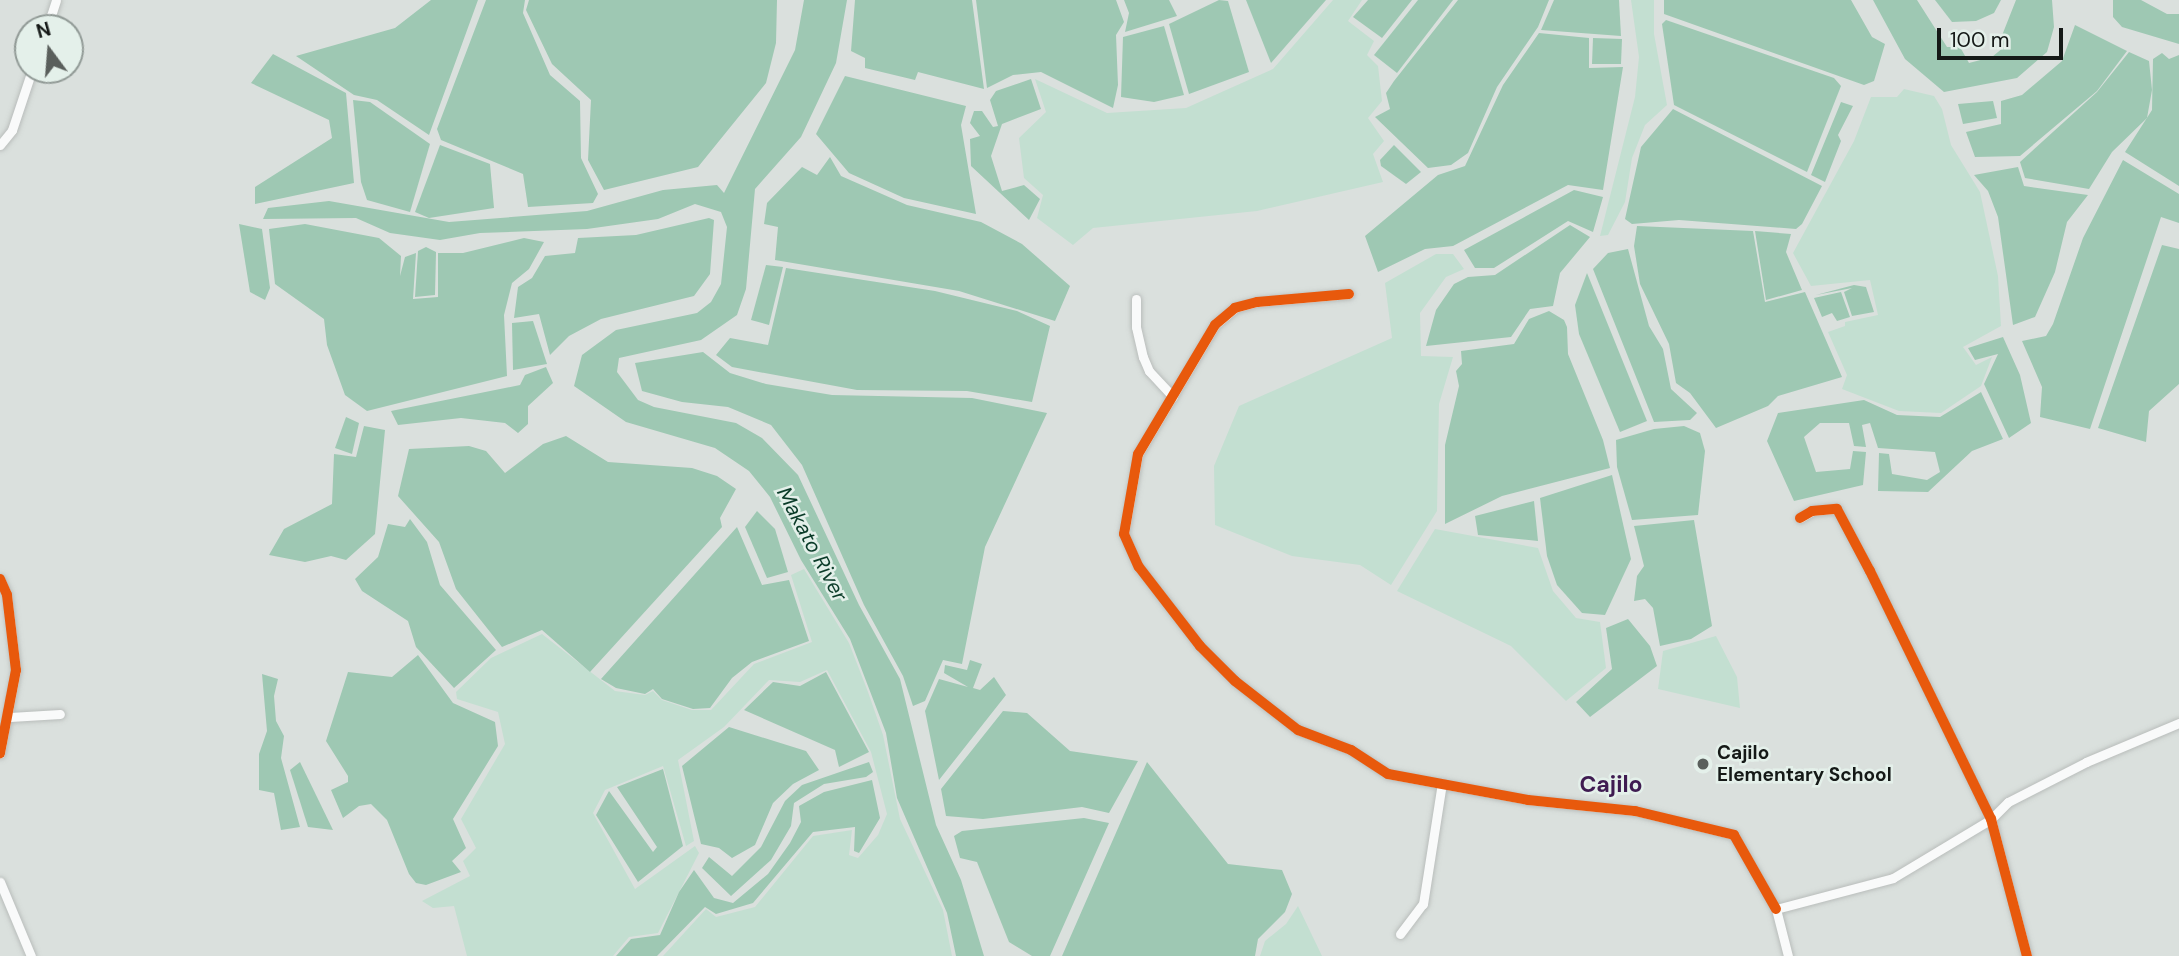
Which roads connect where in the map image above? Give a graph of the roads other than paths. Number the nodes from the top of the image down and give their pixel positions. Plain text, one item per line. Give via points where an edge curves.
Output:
1 (27, 84) edge
2 (0, 145) edge
3 (1349, 294) dead end
4 (1136, 299) dead end
5 (1173, 397) junction
6 (1800, 518) dead end
7 (0, 579) edge
8 (60, 714) dead end
9 (10, 717) junction
10 (2179, 723) edge
11 (0, 753) edge
12 (1442, 783) junction
13 (1991, 819) junction
14 (0, 883) edge
15 (1776, 909) junction
16 (1400, 934) dead end
17 (31, 956) edge
18 (1787, 956) edge
19 (2027, 956) edge

1 - 2 street via 12,130
3 - 5 street via 1235,308 1215,325
4 - 5 street via 1143,357 1149,371
5 - 12 street via 1138,454 1125,516 1124,534 1139,567 1200,646 1235,681 1298,730 1351,750 1388,774
6 - 13 street via 1812,511 1837,509
7 - 9 street via 7,595 16,670
8 - 9 street
9 - 11 street
10 - 13 street via 2086,762 2008,802
12 - 15 street via 1528,800 1635,811 1734,835
12 - 16 street via 1423,904
13 - 15 street via 1893,878
13 - 19 street
14 - 17 street
15 - 18 street

